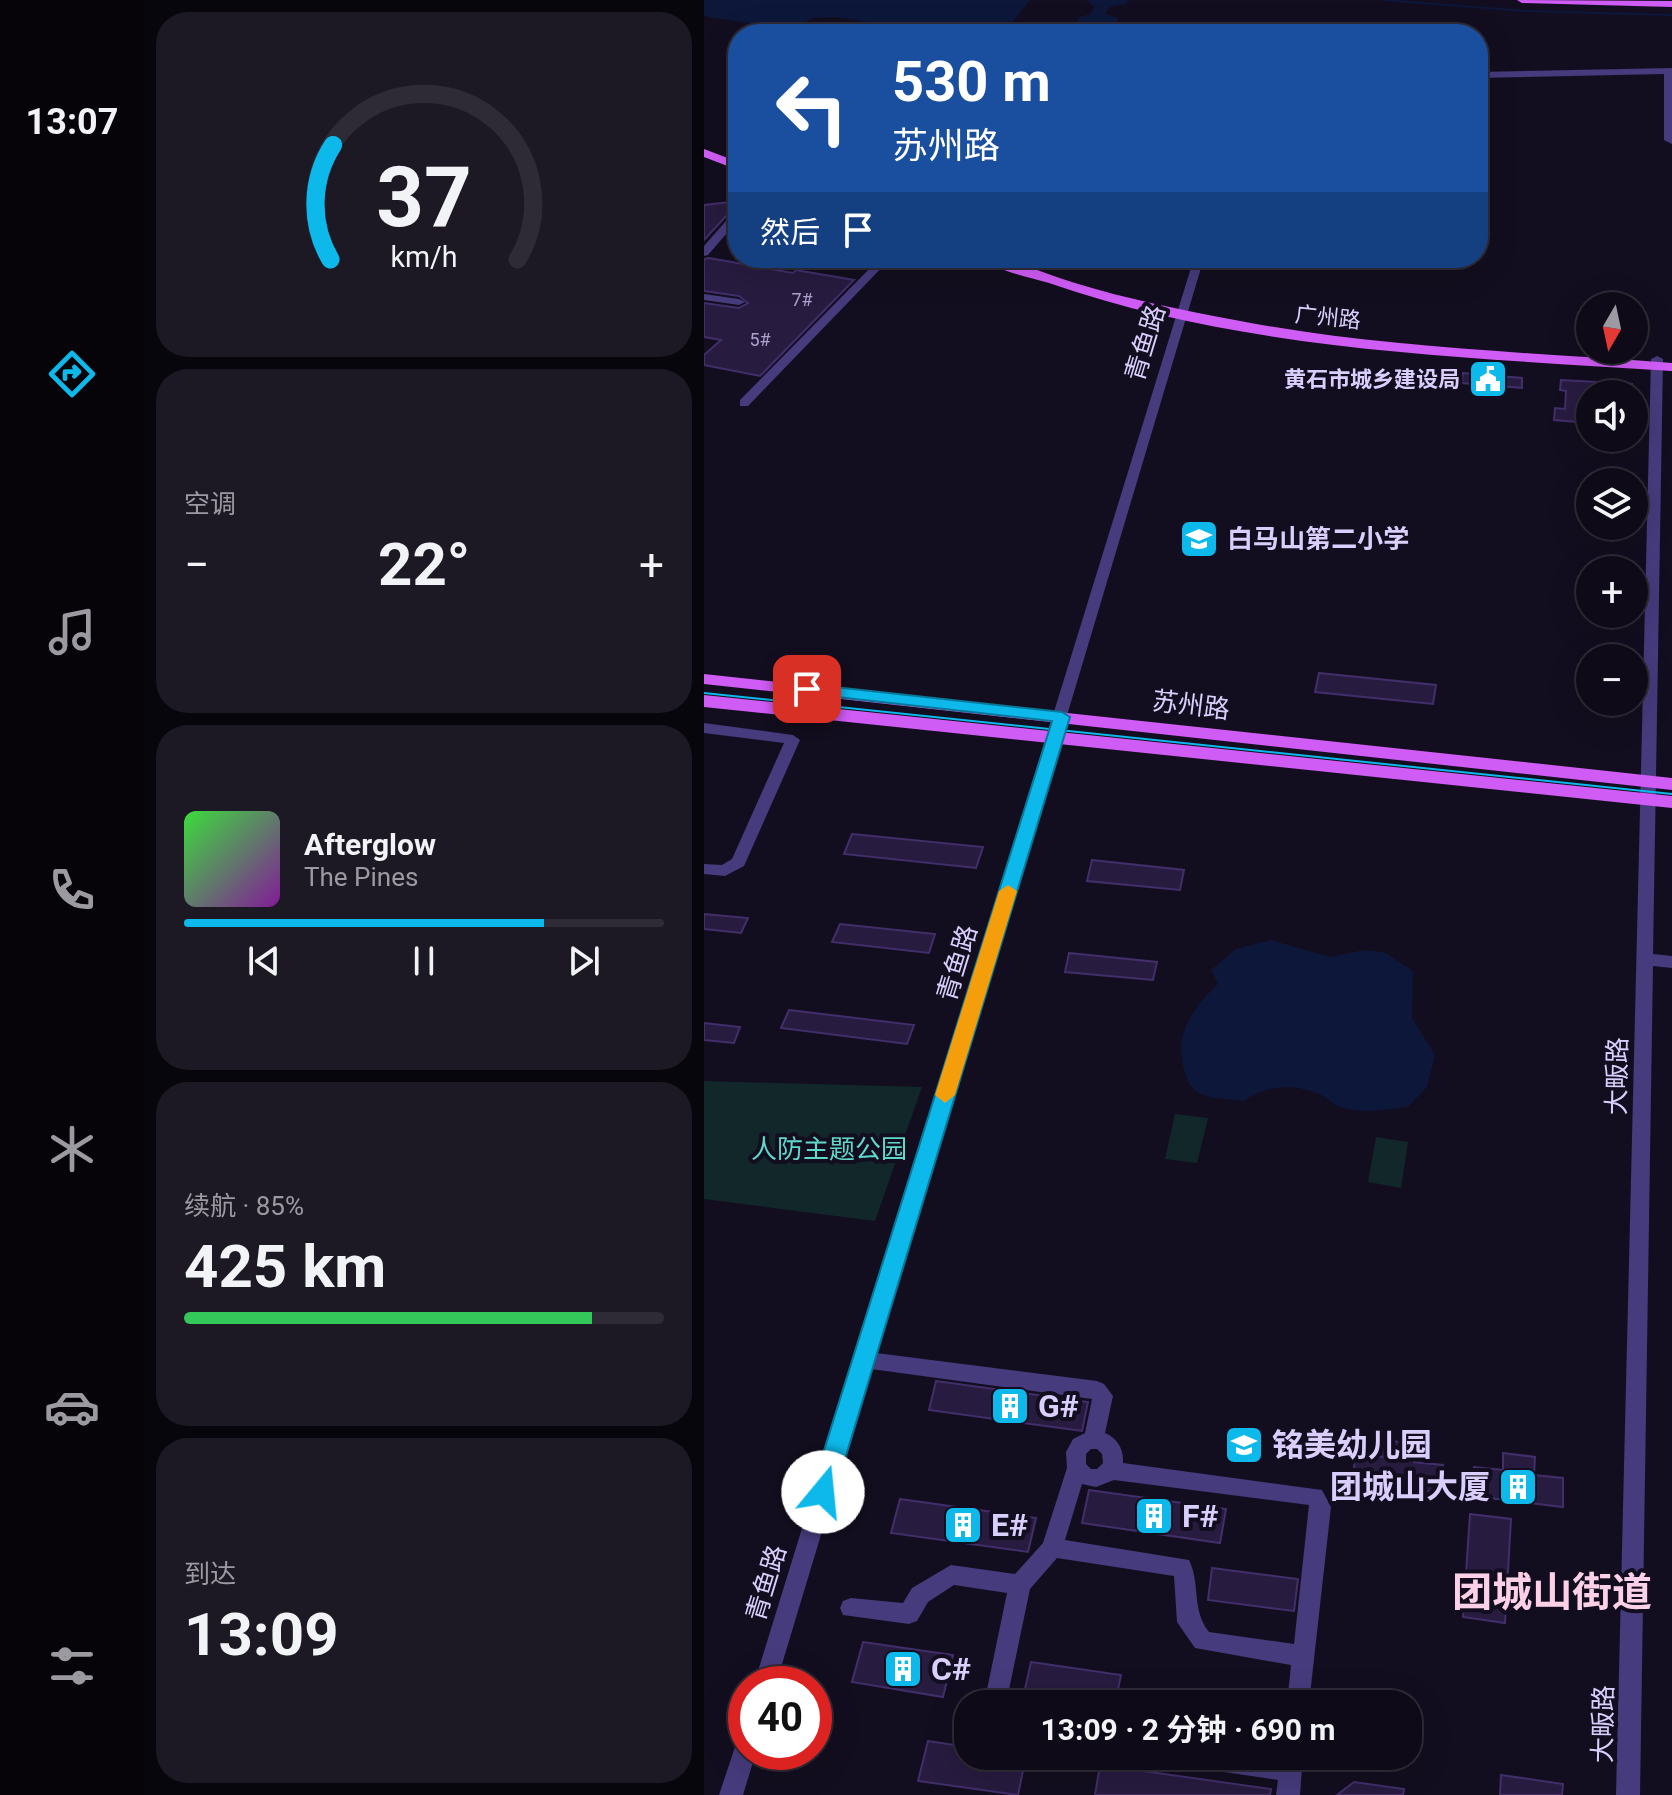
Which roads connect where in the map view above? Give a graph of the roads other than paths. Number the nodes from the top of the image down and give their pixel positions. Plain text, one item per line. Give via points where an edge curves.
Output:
1 (1522, 0) edge
2 (1611, 0) edge
3 (1672, 2) edge
4 (1670, 71) edge
5 (1488, 75) edge
6 (1670, 141) edge
7 (704, 145) edge
8 (704, 153) edge
9 (728, 154) edge
10 (728, 163) edge
11 (704, 167) edge
12 (728, 167) edge
13 (728, 225) edge
14 (704, 253) edge
15 (876, 268) edge
16 (1018, 268) edge
17 (1037, 268) edge
18 (1196, 268) edge
19 (704, 297) edge
20 (739, 302) dead end
21 (1183, 312) junction
22 (1665, 363) edge
23 (744, 403) dead end
24 (704, 679) edge
25 (704, 701) edge
26 (1062, 717) junction
27 (704, 728) edge
28 (1056, 737) junction
29 (1672, 784) edge
30 (1649, 790) junction
31 (1672, 802) edge
32 (704, 869) edge
33 (1646, 959) junction
34 (1672, 962) edge
35 (863, 1360) junction
36 (1093, 1441) junction
37 (1076, 1470) junction
38 (1109, 1470) junction
39 (1052, 1548) junction
40 (1020, 1585) junction
41 (851, 1608) dead end
42 (1304, 1656) junction
43 (770, 1666) edge
44 (998, 1690) edge
45 (1300, 1690) edge
46 (739, 1770) edge
47 (1290, 1770) edge
48 (731, 1795) edge
49 (1288, 1795) edge
50 (1628, 1795) edge

1 - 3 main road
2 - 3 main road
4 - 5 street
4 - 6 street
7 - 9 main road
8 - 10 main road
11 - 12 main road
13 - 14 street
15 - 23 street
16 - 21 main road, 广州路 via 1116,300
17 - 21 main road, 广州路
18 - 21 street, 青鱼路
19 - 20 street
21 - 22 main road, 广州路 via 1274,333 1356,342
21 - 26 street, 青鱼路
22 - 30 street, 大畈路
24 - 26 main road, 苏州路
25 - 28 main road, 苏州路
26 - 28 street, 青鱼路
26 - 30 main road, 苏州路
27 - 32 street via 793,740 738,862 725,871
28 - 30 main road, 苏州路
28 - 35 street, 青鱼路
29 - 30 main road, 苏州路
30 - 31 main road, 苏州路
30 - 33 street, 大畈路
33 - 34 street
33 - 50 street, 大畈路
35 - 36 street via 1101,1391 1103,1404
35 - 43 street, 青鱼路
36 - 37 street via 1074,1453
36 - 38 street via 1112,1450
37 - 38 street via 1094,1477
37 - 39 street
38 - 42 street via 1315,1497 1321,1507
39 - 40 street
39 - 42 street via 1181,1567 1188,1622 1203,1641
40 - 41 street via 951,1575 920,1595 909,1614
40 - 44 street
42 - 45 street
46 - 48 street
47 - 49 street

